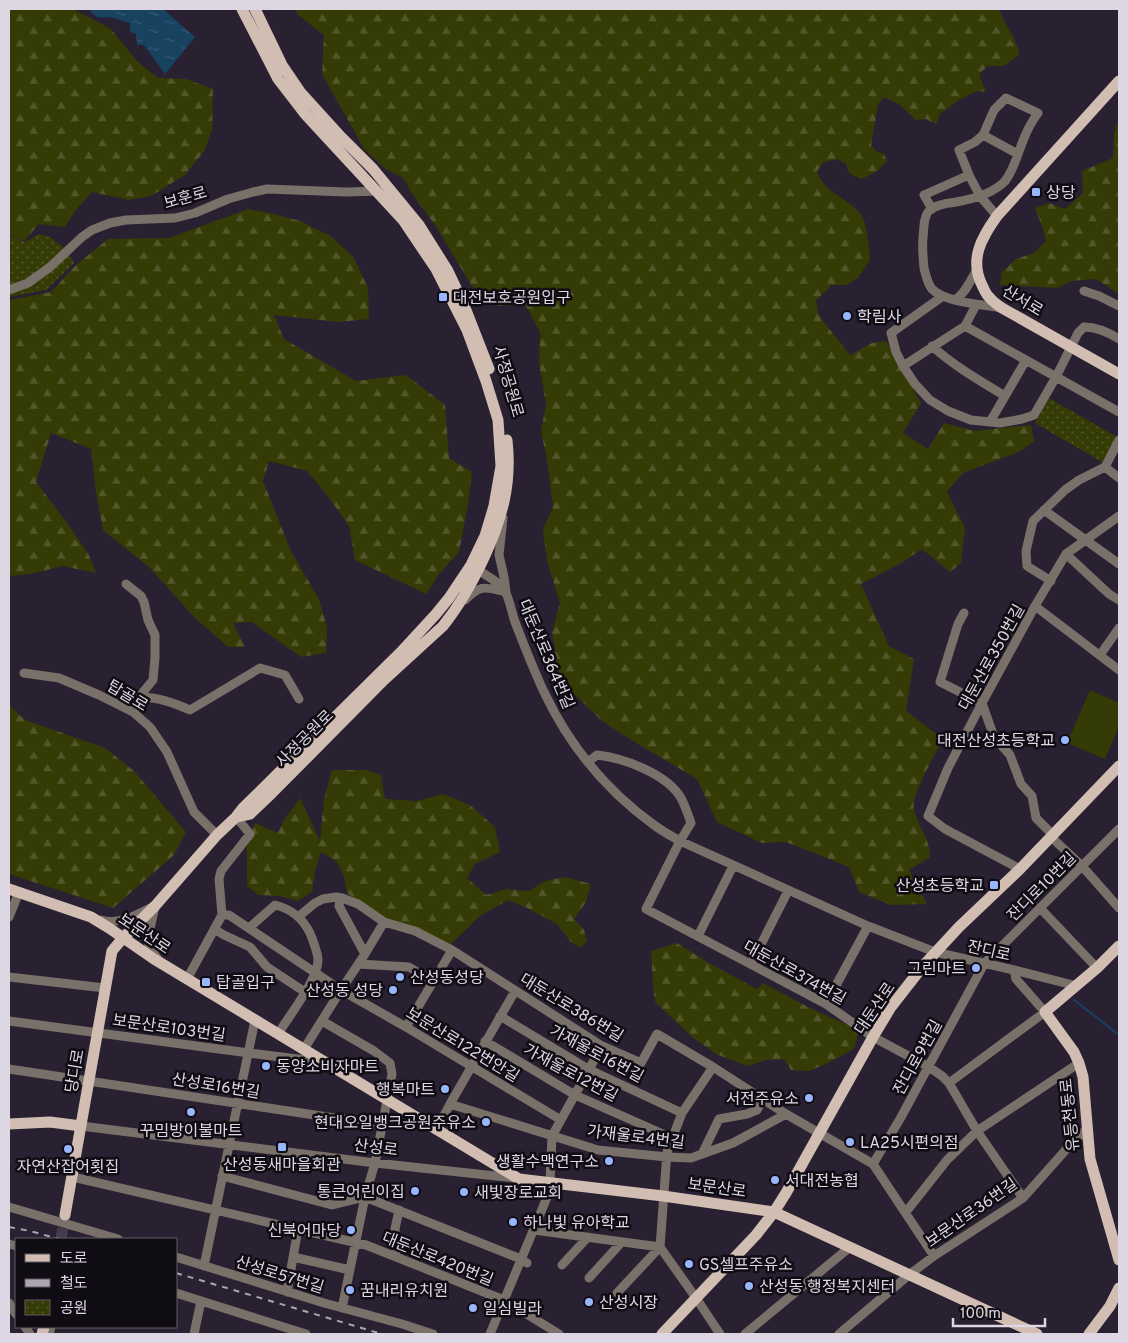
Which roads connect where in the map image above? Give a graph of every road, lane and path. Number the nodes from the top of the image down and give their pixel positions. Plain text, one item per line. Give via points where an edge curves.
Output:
1 (242, 9) edge
2 (255, 9) edge
3 (1119, 81) edge
4 (983, 135) junction
5 (1018, 154) junction
6 (969, 174) junction
7 (390, 190) junction
8 (377, 192) junction
9 (980, 196) junction
10 (932, 209) junction
11 (997, 216) junction
12 (976, 270) junction
13 (9, 290) edge
14 (1084, 291) dead end
15 (942, 296) junction
16 (956, 300) junction
17 (976, 305) junction
18 (1119, 306) edge
19 (1002, 308) junction
20 (965, 326) junction
21 (1119, 339) edge
22 (932, 346) junction
23 (1072, 347) junction
24 (1026, 360) junction
25 (903, 366) junction
26 (1119, 374) edge
27 (1056, 377) junction
28 (1005, 396) junction
29 (1119, 412) edge
30 (990, 422) junction
31 (1119, 440) edge
32 (1105, 468) junction
33 (1119, 478) edge
34 (505, 496) junction
35 (1044, 510) junction
36 (1119, 516) edge
37 (1085, 540) junction
38 (1066, 554) junction
39 (1119, 564) edge
40 (475, 568) junction
41 (1051, 581) junction
42 (126, 584) dead end
43 (506, 592) junction
44 (1119, 600) edge
45 (1035, 606) junction
46 (964, 613) dead end
47 (451, 616) junction
48 (1119, 628) edge
49 (1100, 655) junction
50 (1119, 670) edge
51 (24, 673) dead end
52 (139, 697) junction
53 (299, 699) dead end
54 (982, 703) junction
55 (133, 712) junction
56 (588, 762) junction
57 (1119, 766) edge
58 (236, 817) junction
59 (1119, 829) edge
60 (218, 835) junction
61 (1052, 836) junction
62 (680, 842) junction
63 (733, 866) junction
64 (1082, 866) junction
65 (1020, 869) junction
66 (14, 890) edge
67 (788, 891) junction
68 (340, 898) junction
69 (155, 906) junction
70 (1040, 908) junction
71 (1119, 908) edge
72 (222, 915) junction
73 (9, 916) edge
74 (91, 917) junction
75 (298, 917) junction
76 (384, 922) junction
77 (868, 926) junction
78 (250, 928) junction
79 (214, 929) junction
80 (698, 936) junction
81 (123, 938) junction
82 (1119, 946) edge
83 (452, 950) junction
84 (935, 952) junction
85 (365, 954) junction
86 (161, 963) junction
87 (359, 964) junction
88 (751, 964) junction
89 (984, 964) junction
90 (1097, 968) junction
91 (1014, 970) junction
92 (316, 974) junction
93 (9, 977) edge
94 (187, 979) junction
95 (434, 982) junction
96 (1077, 986) junction
97 (105, 988) junction
98 (341, 990) junction
99 (515, 990) junction
100 (305, 992) junction
101 (826, 1004) junction
102 (1045, 1012) junction
103 (500, 1016) junction
104 (256, 1020) junction
105 (9, 1021) edge
106 (322, 1021) junction
107 (406, 1027) junction
108 (97, 1033) junction
109 (278, 1034) junction
110 (873, 1037) junction
111 (485, 1041) junction
112 (602, 1046) junction
113 (304, 1049) junction
114 (249, 1053) junction
115 (325, 1062) junction
116 (1079, 1063) junction
117 (472, 1066) junction
118 (714, 1067) junction
119 (929, 1067) junction
120 (9, 1069) edge
121 (590, 1070) junction
122 (89, 1081) junction
123 (948, 1083) junction
124 (575, 1095) junction
125 (388, 1100) junction
126 (763, 1100) junction
127 (238, 1104) junction
128 (450, 1104) junction
129 (682, 1113) junction
130 (786, 1114) junction
131 (562, 1120) junction
132 (9, 1124) edge
133 (80, 1126) junction
134 (381, 1126) junction
135 (1088, 1128) junction
136 (437, 1129) junction
137 (977, 1132) junction
138 (819, 1134) junction
139 (552, 1136) junction
140 (672, 1138) junction
141 (78, 1140) junction
142 (1071, 1144) junction
143 (229, 1145) junction
144 (702, 1154) junction
145 (667, 1157) junction
146 (1090, 1159) junction
147 (374, 1164) junction
148 (873, 1164) junction
149 (222, 1176) junction
150 (76, 1178) junction
151 (519, 1178) junction
152 (551, 1182) junction
153 (663, 1196) junction
154 (365, 1197) junction
155 (1023, 1198) junction
156 (9, 1207) edge
157 (215, 1210) junction
158 (399, 1210) junction
159 (774, 1212) junction
160 (906, 1212) junction
161 (64, 1220) junction
162 (298, 1229) junction
163 (534, 1230) junction
164 (588, 1237) junction
165 (115, 1238) edge
166 (356, 1242) junction
167 (621, 1242) junction
168 (660, 1247) junction
169 (850, 1247) junction
170 (934, 1256) junction
171 (293, 1257) junction
172 (396, 1257) junction
173 (178, 1258) edge
174 (1119, 1260) edge
175 (524, 1261) junction
176 (562, 1265) dead end
177 (204, 1266) junction
178 (350, 1270) junction
179 (910, 1274) junction
180 (589, 1278) dead end
181 (1119, 1288) edge
182 (286, 1292) junction
183 (616, 1293) dead end
184 (178, 1294) edge
185 (696, 1298) junction
186 (201, 1300) junction
187 (504, 1300) junction
188 (342, 1308) junction
189 (493, 1333) edge
190 (194, 1334) edge
191 (306, 1334) edge
192 (433, 1334) edge
193 (559, 1334) edge
194 (662, 1334) edge
195 (720, 1334) edge
196 (746, 1334) edge
197 (839, 1334) edge
198 (1037, 1334) edge
199 (1089, 1334) edge

1 - 8 main road, 사정공원로 via 278,78 305,114
2 - 7 main road, 사정공원로 via 282,66 301,94
3 - 11 main road
4 - 5 street
4 - 5 street via 994,110 1006,98 1038,113
4 - 6 street via 959,150
5 - 9 street via 1005,181
6 - 9 street
6 - 10 street via 924,195
7 - 8 street, 보훈로
7 - 34 main road, 사정공원로 via 419,225 448,270 483,351 502,407 509,457
8 - 13 street, 보훈로 via 267,189 175,218 110,223 92,230 28,283
8 - 40 main road, 사정공원로 via 403,220 436,268 467,330 498,420 501,466 494,506
9 - 10 street
9 - 11 street
10 - 15 street via 925,220 924,263 927,279
11 - 12 main road via 984,234
12 - 16 street via 966,290
12 - 19 main road, 산서로 via 988,297
14 - 18 street
15 - 16 street
15 - 25 street via 891,333
16 - 17 street
17 - 19 street
17 - 20 street
19 - 23 main road, 산서로
20 - 22 street
20 - 24 street
21 - 23 street via 1092,327 1084,327
22 - 25 street
22 - 28 street
23 - 26 main road, 산서로
23 - 27 street
24 - 27 street
24 - 28 street
25 - 30 street via 930,400 971,420
27 - 29 street
27 - 30 street via 1034,415 1000,423
28 - 30 street
31 - 32 street
32 - 33 street
32 - 35 street via 1079,480
34 - 40 main road, 사정공원로 via 493,539
34 - 43 street via 499,555
35 - 37 street
35 - 41 street via 1033,521 1026,551 1027,566
36 - 37 street, 대둔산로350번길
37 - 38 street, 대둔산로350번길
37 - 39 street
38 - 41 street, 대둔산로350번길
38 - 44 street
40 - 43 street, 대둔산로364번길
40 - 47 main road, 사정공원로 via 462,600
40 - 58 main road, 사정공원로 via 401,652
41 - 45 street, 대둔산로350번길
42 - 52 street via 142,596 155,635 153,680
43 - 47 street via 479,588
43 - 56 street, 대둔산로364번길 via 545,693 571,740
45 - 49 street
45 - 54 street, 대둔산로350번길
46 - 54 street via 940,682
47 - 58 main road, 사정공원로 via 250,814
48 - 49 street
49 - 50 street
51 - 55 street, 탑골로 via 58,678
52 - 53 street via 153,697 190,710 260,668 285,675
52 - 55 street
54 - 61 street via 994,737 1010,755 1021,784 1032,796 1036,818
54 - 65 street, 대둔산로350번길 via 948,768 928,816 945,829
55 - 60 street, 탑골로 via 150,727 167,752 194,812
56 - 62 street, 대둔산로364번길 via 630,806
56 - 62 street via 597,755 631,762 673,788 681,798 691,823
57 - 61 main road, 대둔산로
58 - 60 main road, 사정공원로
58 - 72 street via 250,834 221,872
59 - 64 street, 잔디로10번길
60 - 69 main road, 사정공원로
61 - 64 street
61 - 65 main road, 대둔산로
62 - 63 street, 대둔산로364번길
62 - 80 street, 대둔산로374번길 via 646,910
63 - 67 street, 대둔산로364번길
63 - 80 street
64 - 70 street, 잔디로10번길
64 - 71 street
65 - 84 main road, 대둔산로
66 - 73 street
66 - 74 main road, 보문산로
67 - 77 street, 대둔산로364번길
67 - 88 street
68 - 75 street via 315,903
68 - 76 street, 대둔산로386번길 via 358,904
68 - 85 street via 339,906
69 - 74 street via 111,923
69 - 81 main road, 사정공원로
69 - 86 street via 148,938 149,946
70 - 89 street, 잔디로10번길
70 - 90 street
72 - 78 street, 보문산로122번안길 via 229,915
72 - 79 street
74 - 81 main road, 보문산로
75 - 78 street via 287,908 275,905
75 - 92 street via 315,943
76 - 83 street, 대둔산로386번길 via 415,930
76 - 85 street
77 - 84 street, 대둔산로364번길
77 - 101 street
78 - 92 street, 보문산로122번안길
79 - 94 street
79 - 100 street via 250,948 266,967
80 - 88 street, 대둔산로374번길
81 - 86 main road, 보문산로
81 - 97 main road, 당디로 via 112,952
82 - 90 main road
83 - 95 street
83 - 99 street, 대둔산로386번길
84 - 89 street, 잔디로
84 - 110 main road, 대둔산로
85 - 87 street
86 - 94 main road, 보문산로
87 - 95 street via 409,967
87 - 98 street
88 - 101 street, 대둔산로374번길
89 - 91 street, 잔디로
89 - 119 street, 잔디로9번길
90 - 96 main road
91 - 96 street
91 - 102 street, 잔디로 via 1016,979
92 - 98 street, 보문산로122번안길
92 - 100 street
93 - 97 street
94 - 104 main road, 보문산로
95 - 107 street
96 - 102 main road
97 - 108 main road, 당디로
98 - 106 street
98 - 107 street, 보문산로122번안길
99 - 103 street
99 - 112 street, 대둔산로386번길
100 - 109 street
101 - 110 street, 대둔산로374번길
102 - 116 main road, 유등천동로
102 - 123 street
103 - 111 street
103 - 121 street, 가재울로16번길
104 - 109 main road, 보문산로
104 - 114 street
105 - 108 street, 보문산로103번길
106 - 113 street
106 - 125 street via 390,1063 392,1074
107 - 117 street, 보문산로122번안길
108 - 114 street, 보문산로103번길
108 - 122 main road, 당디로
109 - 113 main road, 보문산로
110 - 119 street, 대둔산로374번길
110 - 138 main road, 대둔산로
111 - 117 street
111 - 124 street, 가재울로12번길
112 - 118 street, 대둔산로386번길 via 641,1063 657,1034
112 - 121 street
113 - 115 main road, 보문산로
114 - 115 street, 보문산로103번길
114 - 127 street
115 - 125 main road, 보문산로
116 - 135 main road, 유등천동로
116 - 137 street
117 - 128 street
117 - 131 street, 보문산로122번안길
118 - 126 street, 대둔산로386번길
118 - 129 street
119 - 123 street, 대둔산로374번길
119 - 148 street, 잔디로9번길
120 - 122 street, 산성로16번길
121 - 124 street
121 - 129 street, 가재울로16번길
122 - 127 street, 산성로16번길
122 - 133 main road, 당디로
123 - 137 street, 대둔산로374번길
124 - 131 street
124 - 140 street, 가재울로12번길
125 - 134 street
125 - 136 main road, 보문산로
126 - 130 street, 대둔산로386번길
126 - 144 street via 757,1110 719,1119
127 - 134 street, 산성로16번길
127 - 143 street
128 - 136 street
128 - 139 street, 가재울로4번길
129 - 140 street
130 - 138 street, 대둔산로386번길
130 - 144 street, 가재울로4번길 via 734,1143
131 - 139 street
132 - 133 main road, 산성로 via 50,1122
133 - 141 main road, 당디로
133 - 143 street, 산성로
134 - 147 street
135 - 142 street, 보문산로36번길
135 - 146 main road, 유등천동로
136 - 151 main road, 보문산로
137 - 155 street, 대둔산로374번길
137 - 160 street via 947,1160
138 - 148 street, 대둔산로386번길
138 - 159 main road, 대둔산로
139 - 145 street, 가재울로4번길 via 598,1150
139 - 152 street
140 - 145 street
141 - 150 street via 82,1150
141 - 161 main road, 당디로
142 - 146 street via 1084,1146
142 - 155 street, 보문산로36번길
143 - 147 street, 산성로
143 - 149 street
144 - 145 street, 가재울로4번길 via 691,1158
145 - 153 street
146 - 174 main road, 유등천동로
147 - 151 street, 산성로
147 - 154 street
148 - 160 street
149 - 154 street via 332,1205
149 - 157 street
150 - 157 street, 대둔산로420번길
150 - 161 street
151 - 152 main road, 보문산로
152 - 153 main road, 보문산로
152 - 163 street
153 - 159 main road, 보문산로
153 - 168 street
154 - 158 street
154 - 166 street
155 - 170 street, 보문산로36번길
156 - 161 street
157 - 162 street, 대둔산로420번길
157 - 177 street
158 - 172 street via 395,1229
158 - 175 street
159 - 169 main road, 보문산로
159 - 185 main road, 대둔산로
160 - 170 street
161 - 165 street
162 - 166 street, 대둔산로420번길
162 - 171 street
163 - 164 street
163 - 175 street
164 - 167 street
164 - 176 street
166 - 172 street, 대둔산로420번길
166 - 178 street
167 - 168 street
167 - 180 street
168 - 183 street
168 - 185 street
169 - 179 main road, 보문산로
169 - 196 street
170 - 179 street, 보문산로36번길
171 - 178 street
171 - 182 street
172 - 187 street, 대둔산로420번길
173 - 177 street, 산성로57번길
175 - 187 street
177 - 182 street, 산성로57번길
178 - 188 street
179 - 197 street, 보문산로36번길
179 - 198 main road, 보문산로
181 - 199 main road
182 - 188 street, 산성로57번길
184 - 186 street
185 - 194 main road, 대둔산로
185 - 195 street
186 - 190 street
186 - 191 street
187 - 189 street
187 - 193 street, 대둔산로420번길
188 - 192 street, 산성로57번길

